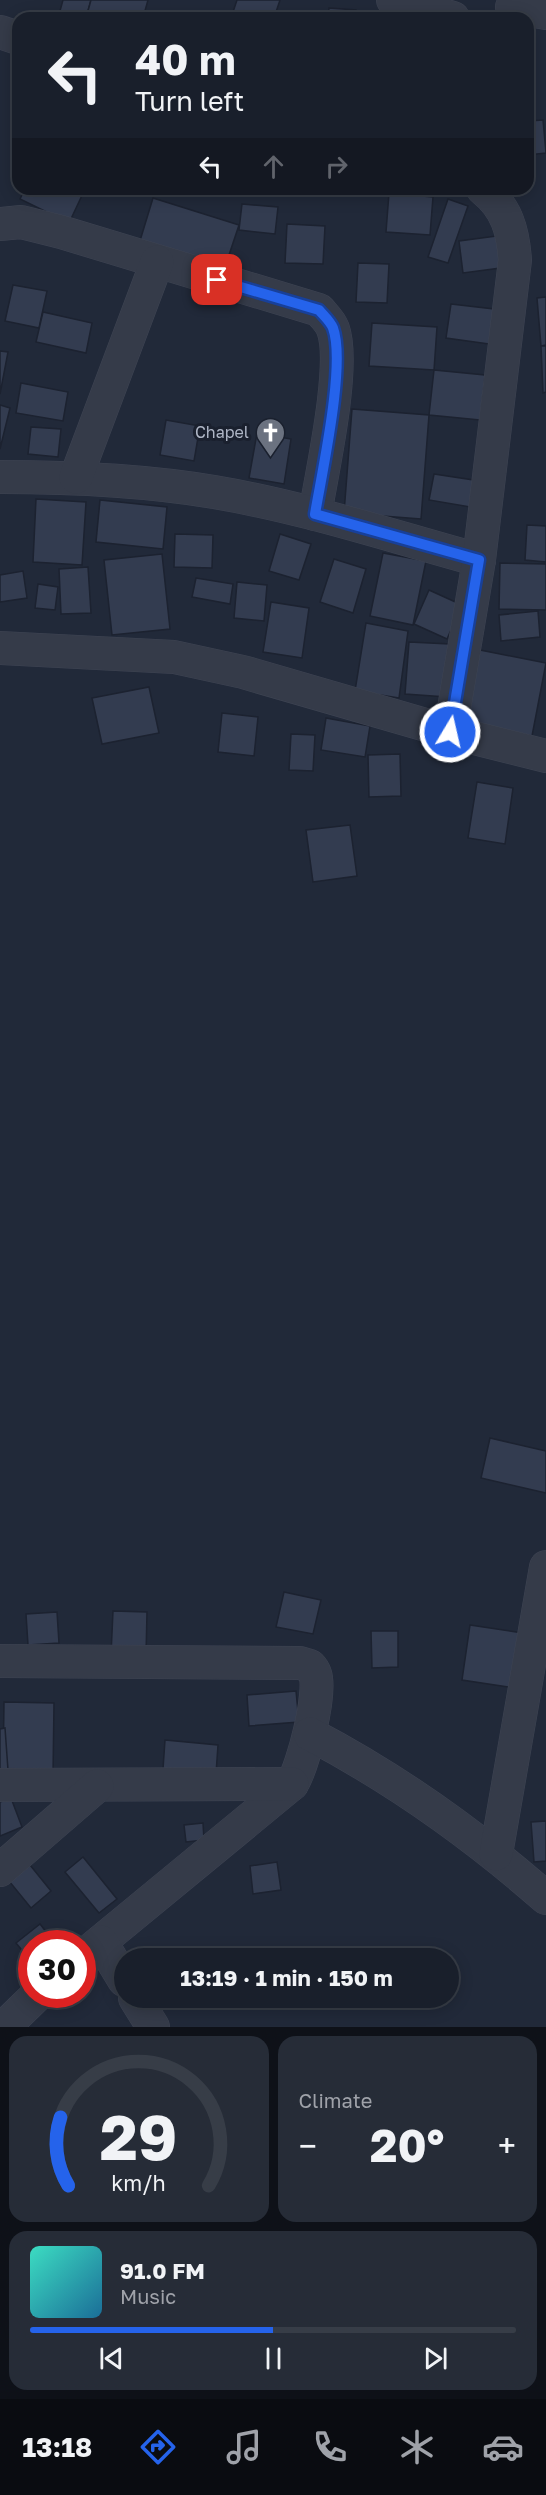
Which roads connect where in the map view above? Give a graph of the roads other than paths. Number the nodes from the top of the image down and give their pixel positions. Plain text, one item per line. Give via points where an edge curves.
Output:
1 (393, 0) edge
2 (509, 8) edge
3 (433, 12) edge
4 (546, 13) edge
5 (489, 195) edge
6 (0, 224) edge
7 (156, 262) junction
8 (0, 477) edge
9 (76, 477) junction
10 (315, 514) junction
11 (479, 560) junction
12 (0, 648) edge
13 (450, 732) junction
14 (546, 756) edge
15 (546, 1567) edge
16 (0, 1661) edge
17 (310, 1734) junction
18 (292, 1784) junction
19 (0, 1785) edge
20 (98, 1786) junction
21 (495, 1854) junction
22 (0, 1870) edge
23 (546, 1898) edge
24 (96, 1947) edge
25 (96, 1954) edge
26 (114, 1971) edge
27 (24, 2008) edge
28 (141, 2008) edge
29 (4, 2027) edge
30 (153, 2027) edge

1 - 3 street
2 - 4 street
5 - 11 street via 509,219 515,260
6 - 7 street via 21,222
7 - 9 street
7 - 10 street via 319,310 327,319 333,330 336,369
8 - 9 street
9 - 10 street via 212,492
10 - 11 street
11 - 13 street
12 - 13 street via 174,657 243,672
13 - 14 street
15 - 21 street
16 - 17 street via 310,1665 316,1674
17 - 18 street
17 - 21 street via 383,1774
18 - 20 street
18 - 24 street
19 - 20 street
20 - 22 street
21 - 23 street
25 - 26 street
27 - 29 street
28 - 30 street

